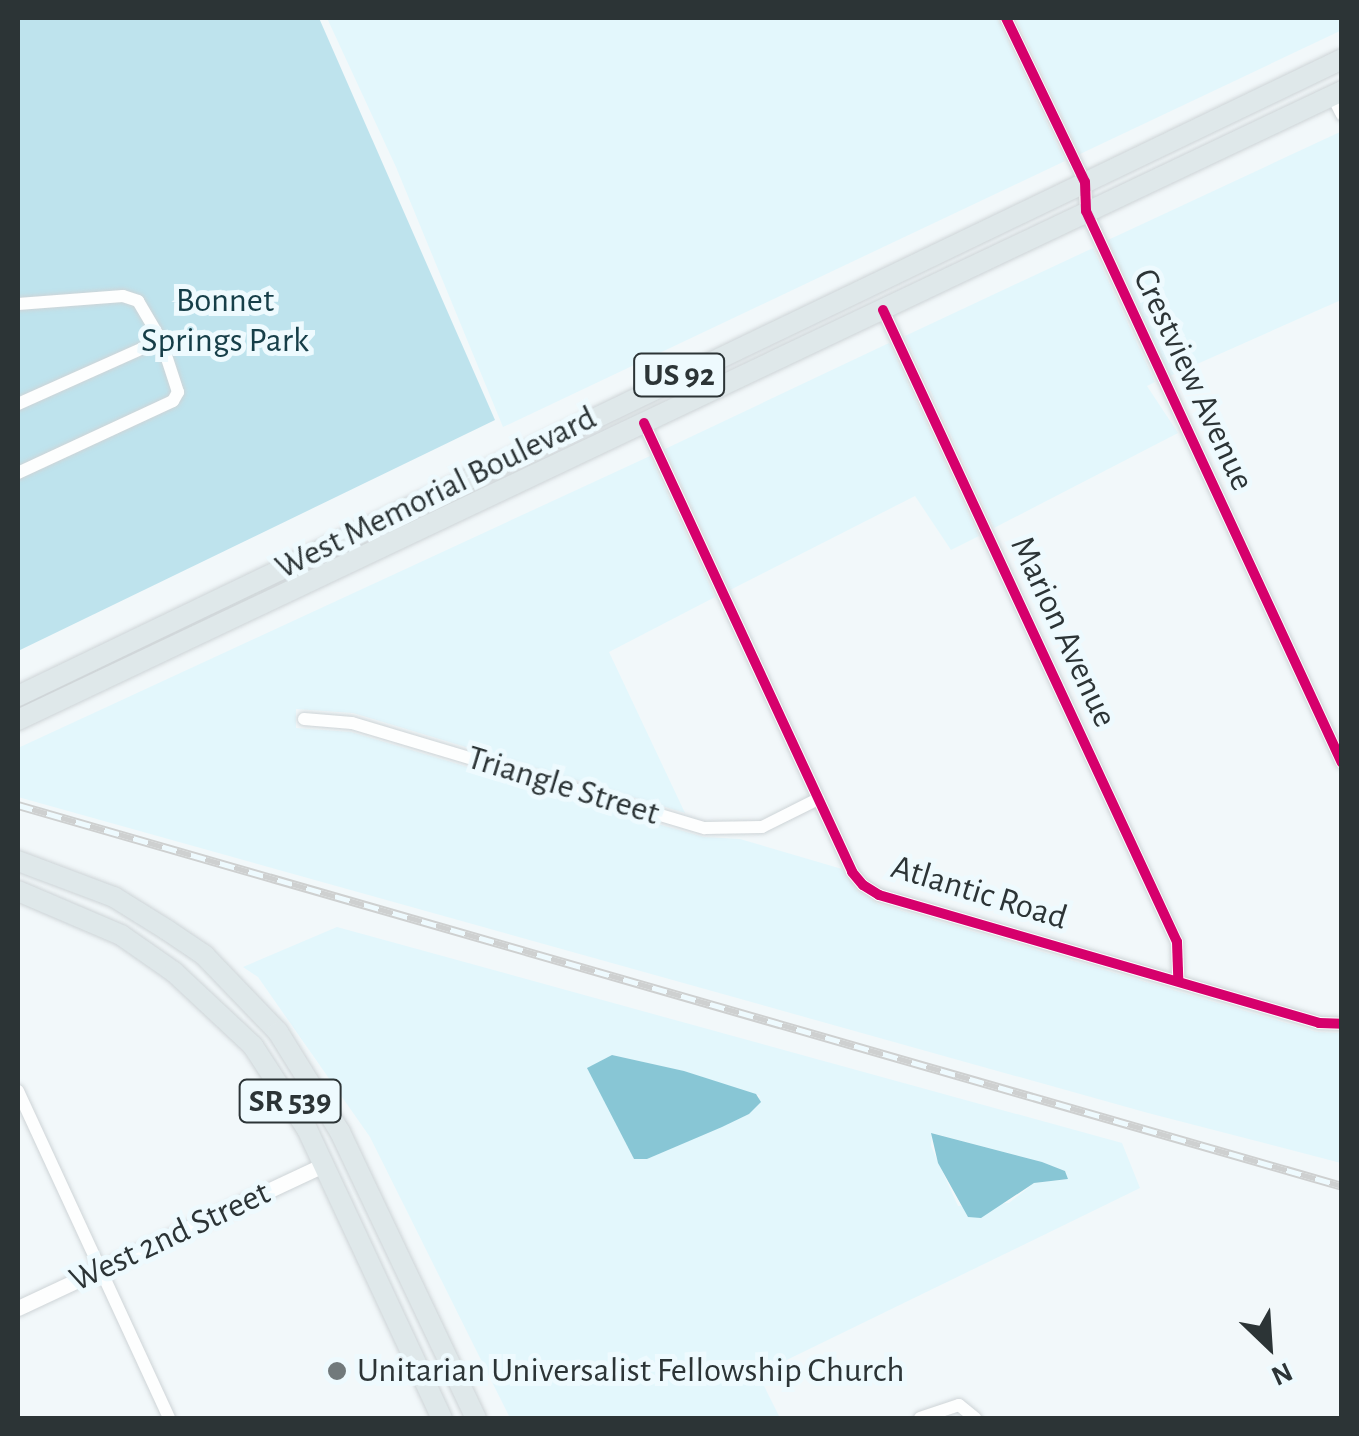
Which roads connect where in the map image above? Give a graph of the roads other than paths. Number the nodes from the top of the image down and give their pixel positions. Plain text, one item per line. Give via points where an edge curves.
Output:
1 (1006, 18) edge
2 (1342, 59) edge
3 (1337, 93) edge
4 (1342, 115) edge
5 (1085, 182) junction
6 (1086, 212) junction
7 (864, 288) junction
8 (18, 304) edge
9 (883, 310) junction
10 (161, 340) junction
11 (633, 397) junction
12 (18, 404) edge
13 (644, 423) junction
14 (18, 473) edge
15 (472, 505) junction
16 (18, 696) edge
17 (304, 719) dead end
18 (18, 720) edge
19 (1336, 739) edge
20 (1342, 763) edge
21 (818, 799) junction
22 (18, 862) edge
23 (18, 891) edge
24 (1178, 980) junction
25 (222, 1014) junction
26 (1342, 1024) edge
27 (18, 1091) edge
28 (350, 1155) junction
29 (323, 1166) junction
30 (401, 1259) junction
31 (100, 1270) junction
32 (18, 1308) edge
33 (973, 1415) edge
34 (169, 1418) edge
35 (442, 1418) edge
36 (476, 1418) edge
37 (920, 1418) edge

1 - 5 street, Crestview Avenue
2 - 5 main road, West Memorial Boulevard / US 92
3 - 4 street
3 - 6 main road, West Memorial Boulevard / US 92
5 - 6 street, Crestview Avenue
5 - 7 main road, West Memorial Boulevard / US 92
6 - 9 main road, West Memorial Boulevard / US 92
6 - 19 street, Crestview Avenue
7 - 11 main road, West Memorial Boulevard / US 92
7 - 13 main road via 838,312 667,397
8 - 10 street via 123,296 138,301
9 - 13 main road, West Memorial Boulevard / US 92
9 - 24 street, Marion Avenue via 1176,942
10 - 12 street
10 - 14 street via 177,381 173,401
11 - 15 main road via 609,426
11 - 16 main road, West Memorial Boulevard / US 92
13 - 15 main road, West Memorial Boulevard / US 92
13 - 21 street, Atlantic Road
15 - 18 main road, West Memorial Boulevard / US 92
17 - 21 street, Triangle Street via 352,722 705,828 762,828
19 - 20 street, Crestview Avenue
21 - 24 street, Atlantic Road via 852,872 880,895
22 - 28 main road, SR 539 via 114,897 204,956 278,1032
23 - 25 main road, SR 539 via 121,935
24 - 26 street, Atlantic Road
25 - 28 main road via 262,1034 326,1134
25 - 29 main road, SR 539 via 293,1105
27 - 31 street
28 - 30 main road, SR 539
29 - 30 main road via 352,1187 377,1234
29 - 31 street, West 2nd Street
29 - 35 main road, SR 539
30 - 36 main road, SR 539
31 - 32 street, West 2nd Street
31 - 34 street
33 - 37 street via 959,1406

